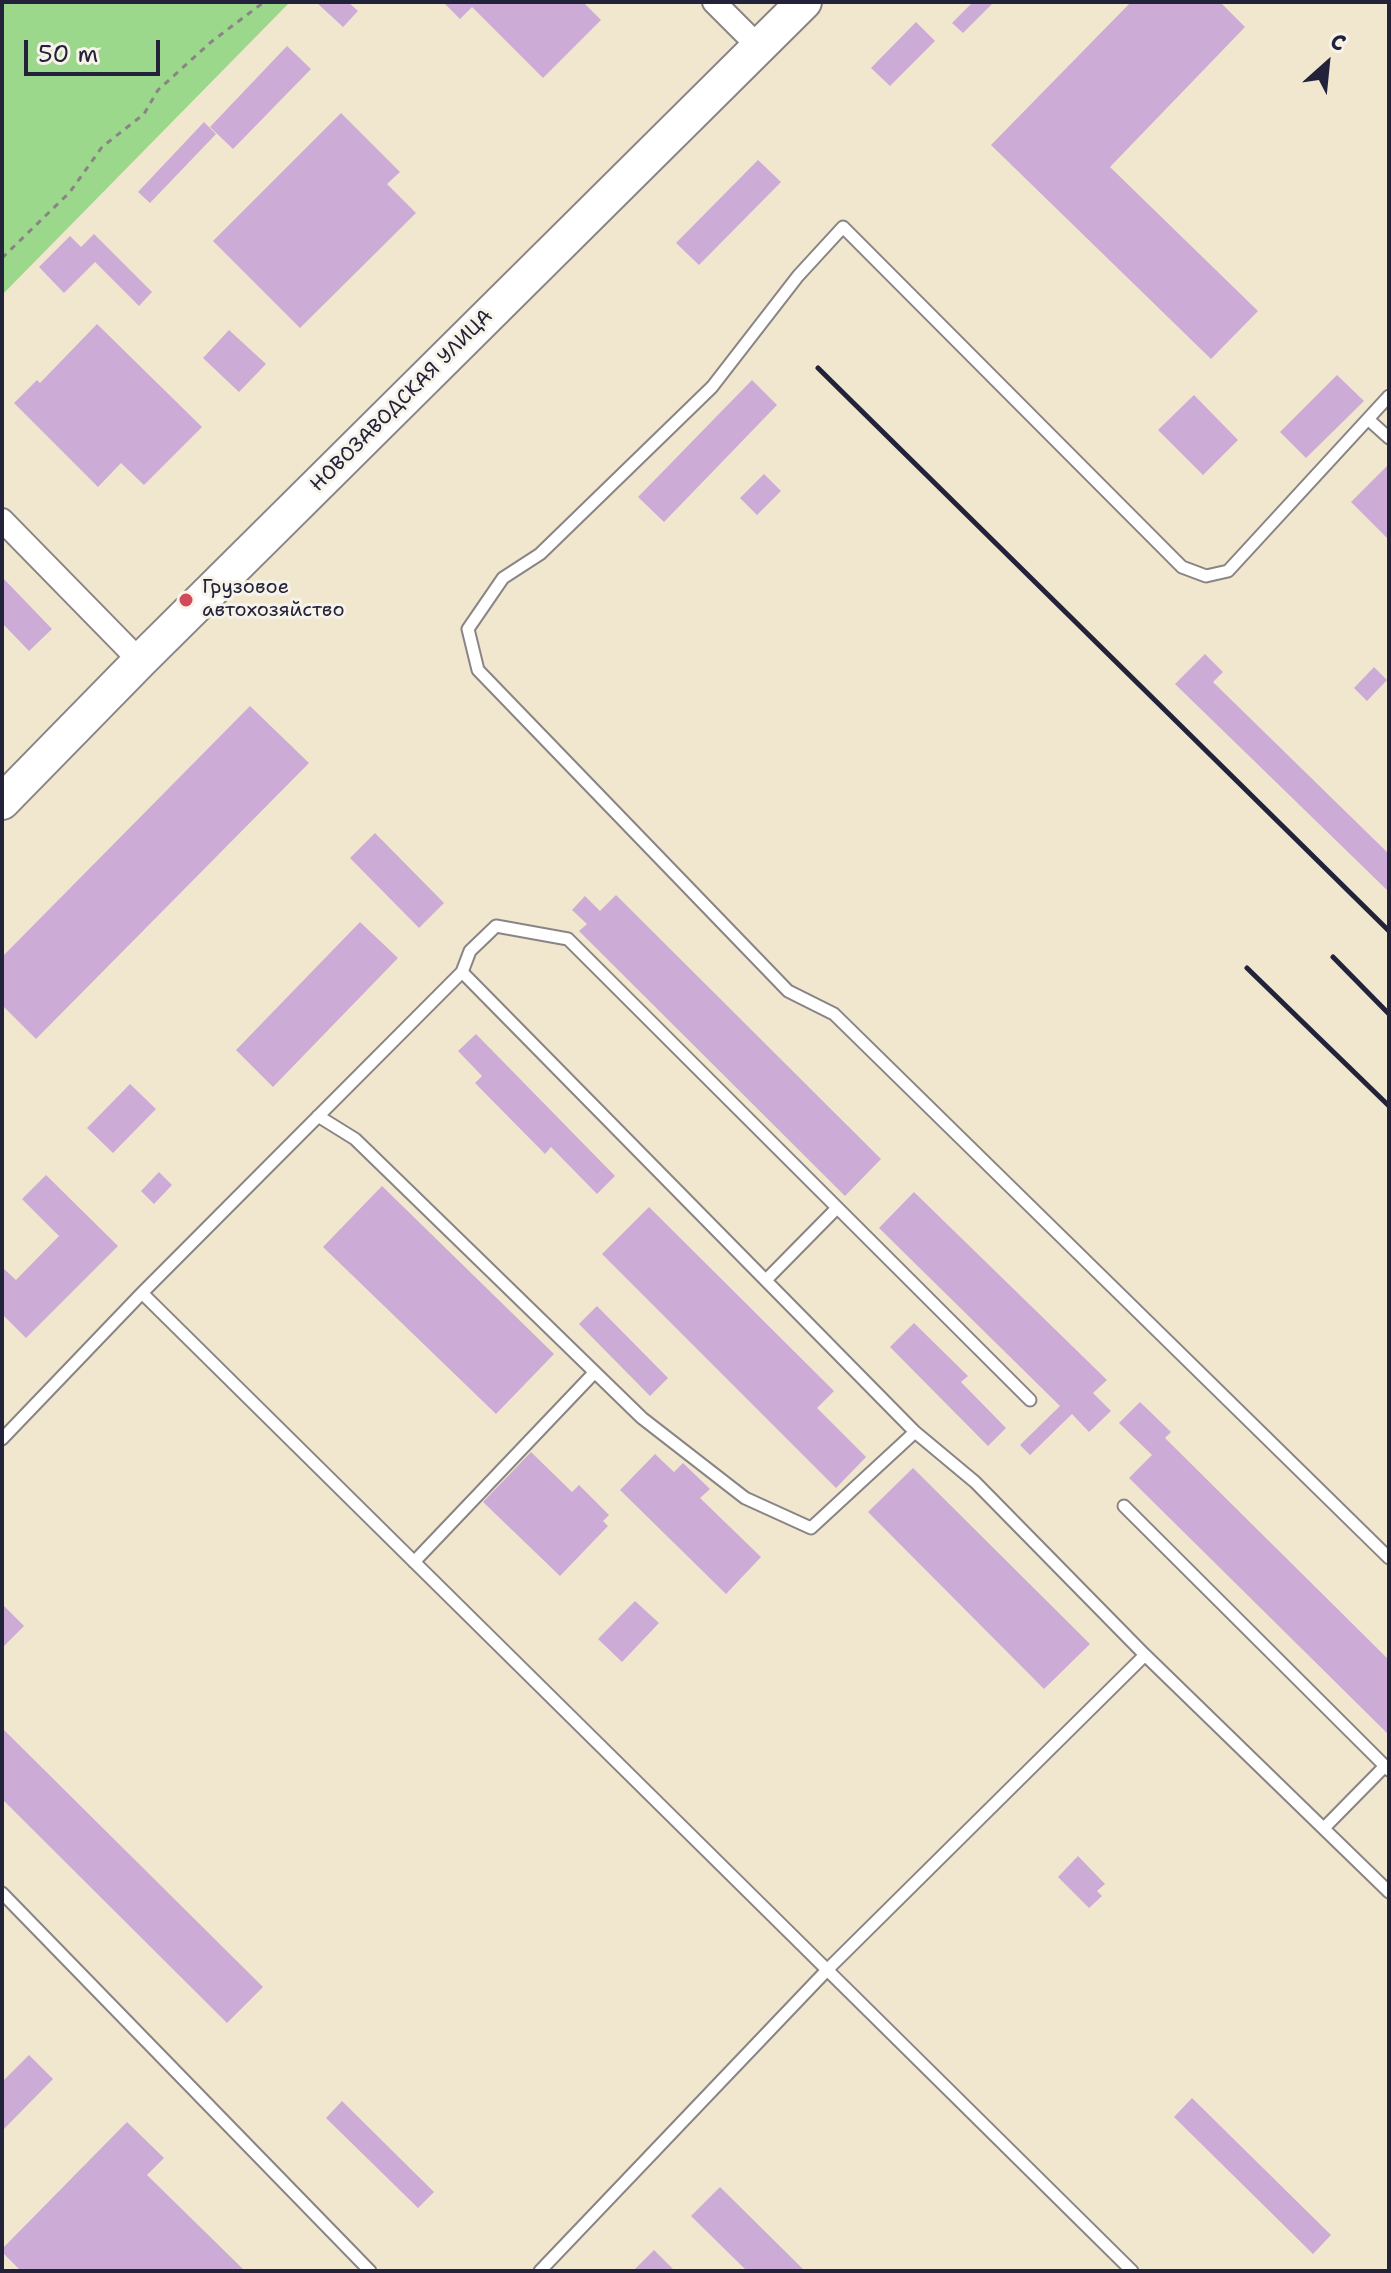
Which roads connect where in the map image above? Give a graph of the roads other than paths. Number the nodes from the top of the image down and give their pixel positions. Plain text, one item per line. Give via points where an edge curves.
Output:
1 (714, 2) edge
2 (804, 2) edge
3 (759, 47) junction
4 (1389, 396) edge
5 (1369, 420) junction
6 (1389, 438) edge
7 (2, 520) edge
8 (140, 661) junction
9 (2, 802) edge
10 (462, 972) junction
11 (318, 1116) junction
12 (836, 1209) junction
13 (766, 1280) junction
14 (142, 1293) junction
15 (594, 1373) junction
16 (1030, 1400) dead end
17 (915, 1432) junction
18 (2, 1439) edge
19 (1124, 1506) dead end
20 (1389, 1558) edge
21 (414, 1562) junction
22 (1145, 1655) junction
23 (1387, 1768) edge
24 (1324, 1828) junction
25 (1389, 1892) edge
26 (2, 1893) edge
27 (828, 1969) junction
28 (370, 2271) edge
29 (540, 2271) edge
30 (1132, 2271) edge

1 - 3 street
2 - 3 main road, НОВОЗАВОДСКАЯ УЛИЦА
3 - 8 main road, НОВОЗАВОДСКАЯ УЛИЦА
4 - 5 lane
5 - 6 lane
5 - 20 lane via 1228,571 1206,576 1182,567 843,227 712,387 540,554 503,578 468,629 478,670 788,991 834,1014
7 - 8 street
8 - 9 main road, НОВОЗАВОДСКАЯ УЛИЦА
10 - 11 lane
10 - 12 lane via 470,951 496,926 568,939
10 - 13 lane
11 - 14 lane
11 - 15 lane via 355,1139
12 - 13 lane
12 - 16 lane
13 - 17 lane
14 - 18 lane
14 - 21 lane
15 - 17 lane via 642,1418 745,1498 811,1528
15 - 21 lane
17 - 22 lane via 975,1482
19 - 23 lane
21 - 27 lane
22 - 24 lane
22 - 27 lane
23 - 24 lane
24 - 25 lane
26 - 28 lane
27 - 29 lane
27 - 30 lane

